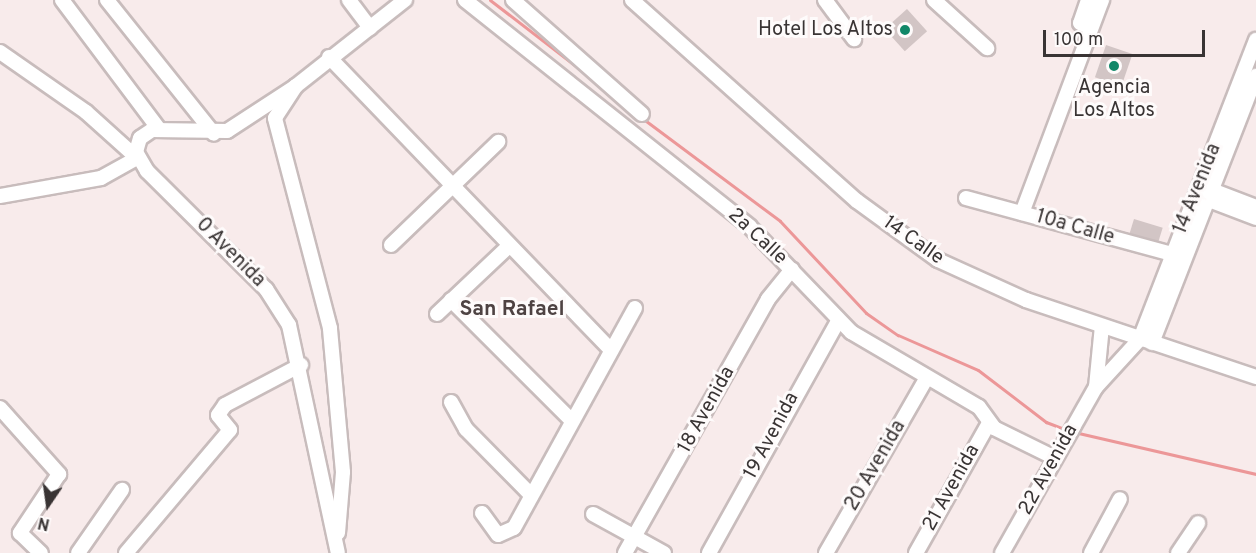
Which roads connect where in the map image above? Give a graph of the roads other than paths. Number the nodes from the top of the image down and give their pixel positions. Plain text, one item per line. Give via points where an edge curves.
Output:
1 (62, 0) edge
2 (107, 0) edge
3 (350, 0) edge
4 (405, 0) edge
5 (465, 0) edge
6 (513, 0) edge
7 (632, 0) edge
8 (825, 0) edge
9 (934, 0) edge
10 (1088, 0) edge
11 (1102, 0) edge
12 (370, 28) junction
13 (1091, 28) junction
14 (854, 39) dead end
15 (1256, 40) edge
16 (987, 48) dead end
17 (0, 52) edge
18 (329, 57) junction
19 (1256, 76) edge
20 (296, 87) junction
21 (642, 114) dead end
22 (158, 128) junction
23 (214, 134) junction
24 (498, 142) dead end
25 (137, 158) junction
26 (453, 186) junction
27 (2, 192) edge
28 (1204, 192) junction
29 (966, 198) dead end
30 (1256, 207) edge
31 (1022, 213) junction
32 (1256, 218) edge
33 (391, 245) dead end
34 (510, 245) junction
35 (1179, 256) junction
36 (792, 269) junction
37 (452, 300) junction
38 (635, 308) dead end
39 (436, 314) dead end
40 (838, 321) junction
41 (1102, 326) junction
42 (1146, 341) junction
43 (611, 350) junction
44 (301, 365) junction
45 (1256, 377) edge
46 (926, 379) junction
47 (1096, 387) junction
48 (451, 402) dead end
49 (0, 408) edge
50 (572, 421) junction
51 (989, 423) junction
52 (1058, 454) junction
53 (122, 490) dead end
54 (531, 495) junction
55 (1120, 500) dead end
56 (482, 513) dead end
57 (592, 514) dead end
58 (1198, 523) dead end
59 (637, 537) junction
60 (41, 553) edge
61 (78, 553) edge
62 (126, 553) edge
63 (338, 553) edge
64 (625, 553) edge
65 (664, 553) edge
66 (709, 553) edge
67 (826, 553) edge
68 (916, 553) edge
69 (1002, 553) edge
70 (1090, 553) edge
71 (1178, 553) edge

1 - 22 street
2 - 23 street
3 - 12 street
4 - 12 street, 0 Avenida
5 - 36 street, 2a Calle via 713,196
6 - 21 street
7 - 41 street, 14 Calle via 857,201 920,250 996,289
8 - 14 street
9 - 16 street
10 - 13 street via 1080,23
11 - 13 street
12 - 18 street, 0 Avenida
13 - 31 street
15 - 28 street, 14 Avenida
17 - 25 street, 0 Avenida via 79,107
18 - 20 street, 0 Avenida
18 - 26 street
19 - 28 street, 14 Avenida
20 - 23 street, 0 Avenida via 234,128
20 - 63 street, 0 Avenida via 276,113 275,124 330,328 343,472
22 - 23 street, 0 Avenida
22 - 25 street via 140,138
24 - 26 street
25 - 27 street via 101,178
25 - 44 street, 0 Avenida via 266,290 289,325
26 - 33 street
26 - 34 street
28 - 30 street
28 - 32 street
28 - 35 street, 14 Avenida
29 - 31 street, 10a Calle
31 - 35 street, 10a Calle
34 - 37 street
34 - 43 street
35 - 42 street, 14 Avenida
36 - 40 street, 2a Calle
36 - 59 street, 18 Avenida via 768,299
37 - 39 street
37 - 50 street
38 - 43 street
40 - 46 street, 2a Calle
40 - 66 street, 19 Avenida
41 - 42 street, 14 Calle
41 - 47 street, 22 Avenida
42 - 45 street, 14 Calle
42 - 47 street, 22 Avenida
43 - 50 street
44 - 62 street via 225,405 218,415 231,428
44 - 63 street, 0 Avenida
46 - 51 street, 2a Calle via 979,407
46 - 67 street, 20 Avenida
47 - 52 street, 22 Avenida
48 - 54 street via 466,429
49 - 60 street via 60,476 20,533
50 - 54 street
51 - 52 street, 2a Calle
51 - 68 street, 21 Avenida
52 - 69 street, 22 Avenida
53 - 61 street
54 - 56 street via 507,535 495,533
55 - 70 street
57 - 59 street
58 - 71 street
59 - 64 street, 18 Avenida
59 - 65 street

